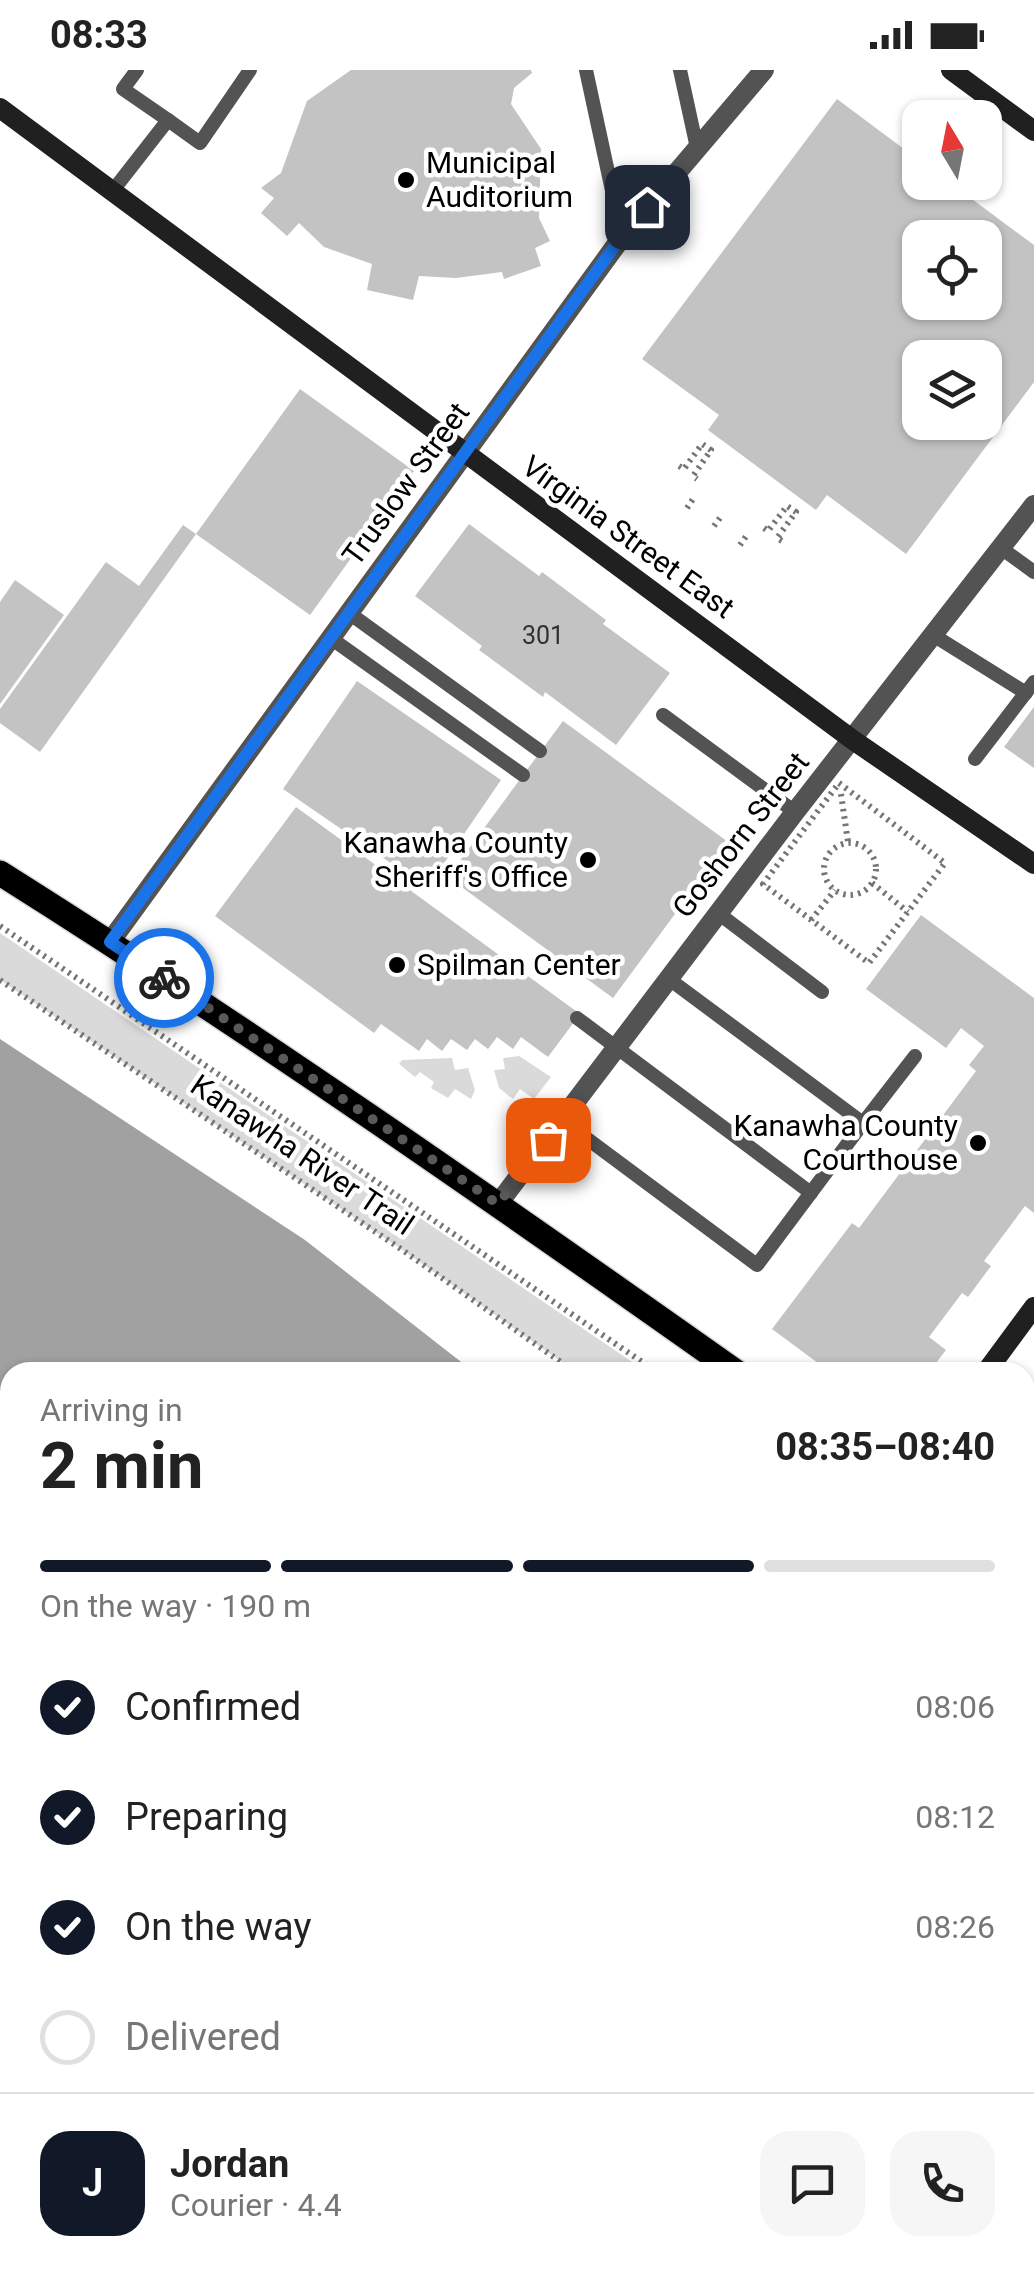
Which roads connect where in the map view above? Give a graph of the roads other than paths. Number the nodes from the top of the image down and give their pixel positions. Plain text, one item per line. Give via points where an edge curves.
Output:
1 (137, 70) edge
2 (250, 70) edge
3 (586, 70) edge
4 (680, 70) edge
5 (764, 70) edge
6 (952, 70) edge
7 (0, 108) edge
8 (168, 120) junction
9 (1034, 131) edge
10 (698, 148) junction
11 (112, 193) junction
12 (622, 236) junction
13 (465, 454) junction
14 (1034, 505) edge
15 (1001, 548) junction
16 (1034, 572) edge
17 (350, 613) junction
18 (933, 635) junction
19 (332, 639) junction
20 (1030, 688) edge
21 (663, 715) dead end
22 (853, 740) junction
23 (540, 752) dead end
24 (975, 760) dead end
25 (523, 775) dead end
26 (795, 812) junction
27 (1034, 864) edge
28 (0, 873) edge
29 (718, 914) junction
30 (110, 942) junction
31 (669, 979) junction
32 (822, 992) dead end
33 (577, 1018) dead end
34 (616, 1048) junction
35 (915, 1056) dead end
36 (562, 1120) junction
37 (863, 1124) junction
38 (811, 1193) junction
39 (498, 1204) junction
40 (1034, 1307) edge
41 (722, 1362) edge
42 (993, 1362) edge

1 - 8 lane via 123,89
2 - 8 lane via 200,143
3 - 12 lane
4 - 10 lane
5 - 10 street, Truslow Street
6 - 9 main road
7 - 11 main road, Virginia Street East
8 - 11 lane
10 - 12 street, Truslow Street
11 - 13 main road, Virginia Street East
12 - 13 street, Truslow Street
13 - 17 street, Truslow Street
13 - 22 main road, Virginia Street East
14 - 15 street, Goshorn Street
15 - 16 lane
15 - 18 street, Goshorn Street
17 - 19 street, Truslow Street
17 - 23 lane
18 - 20 lane
18 - 22 street, Goshorn Street
19 - 25 lane
19 - 30 street, Truslow Street
20 - 24 lane
21 - 26 lane
22 - 26 street, Goshorn Street
22 - 27 main road, Virginia Street East
26 - 29 street, Goshorn Street
28 - 30 main road
29 - 31 street, Goshorn Street
29 - 32 lane
30 - 39 main road
31 - 34 street, Goshorn Street
31 - 37 lane
33 - 34 lane
34 - 36 street, Goshorn Street
34 - 38 lane
35 - 37 lane
36 - 38 lane via 757,1264
36 - 39 street, Goshorn Street
37 - 38 lane
39 - 41 main road
40 - 42 main road

